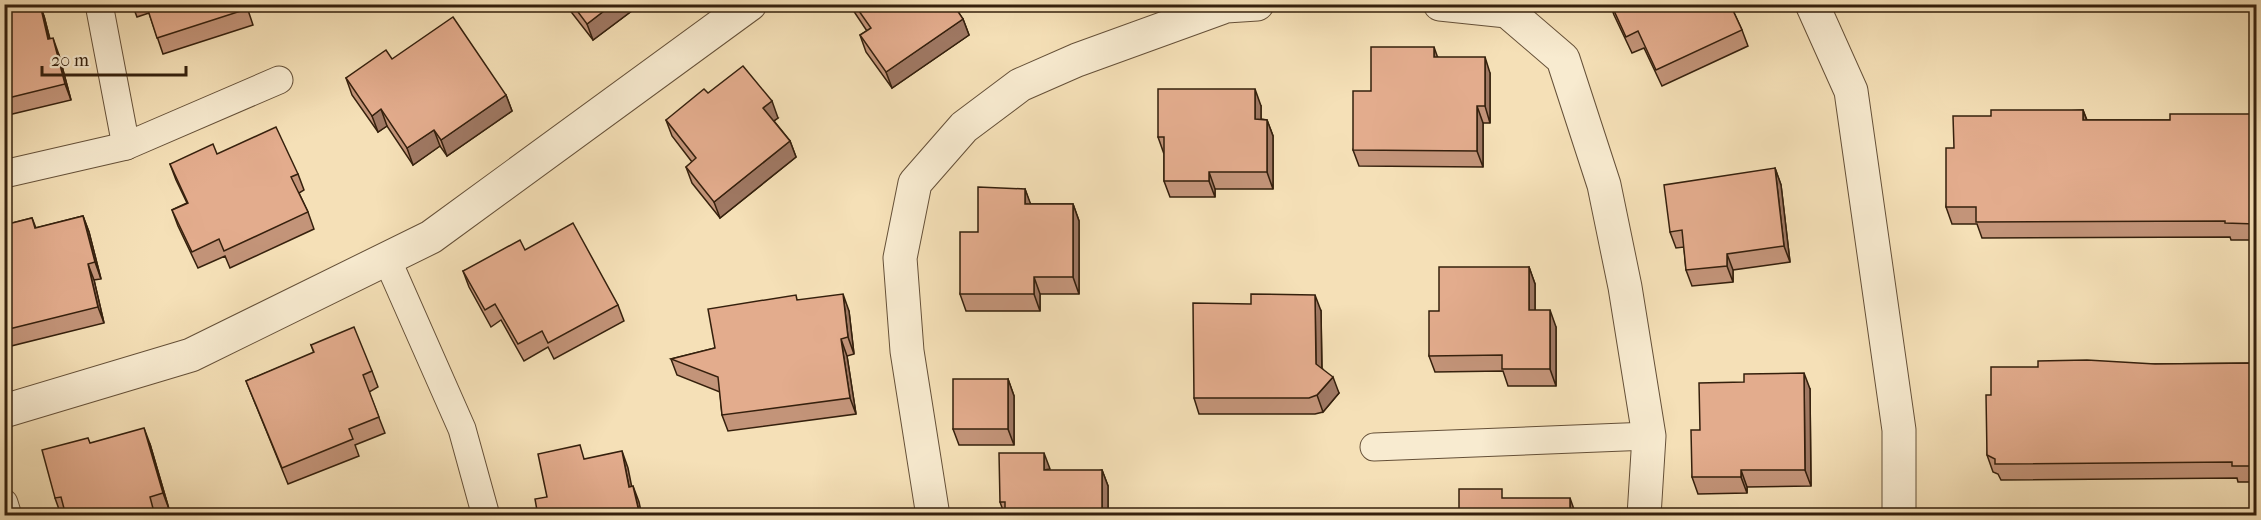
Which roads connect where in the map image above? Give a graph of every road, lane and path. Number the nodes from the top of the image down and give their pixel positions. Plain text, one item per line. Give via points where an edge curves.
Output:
1 (99, 4) edge
2 (750, 4) edge
3 (1440, 4) edge
4 (1812, 4) edge
5 (1236, 5) edge
6 (279, 80) dead end
7 (126, 146) junction
8 (4, 174) edge
9 (387, 259) junction
10 (4, 411) edge
11 (1649, 436) junction
12 (1374, 447) dead end
13 (4, 503) edge
14 (8, 516) edge
15 (486, 516) edge
16 (933, 516) edge
17 (1644, 516) edge
18 (1899, 516) edge

1 - 7 lane
2 - 9 street via 431,237
3 - 11 street via 1507,11 1563,59 1604,185 1626,288
4 - 18 street via 1851,92 1899,430
5 - 16 street via 1077,60 1020,85 964,126 915,183 900,258 907,351
6 - 7 lane
7 - 8 lane
9 - 10 street via 191,355
9 - 15 lane via 462,429
11 - 12 lane
11 - 17 street
13 - 14 lane

